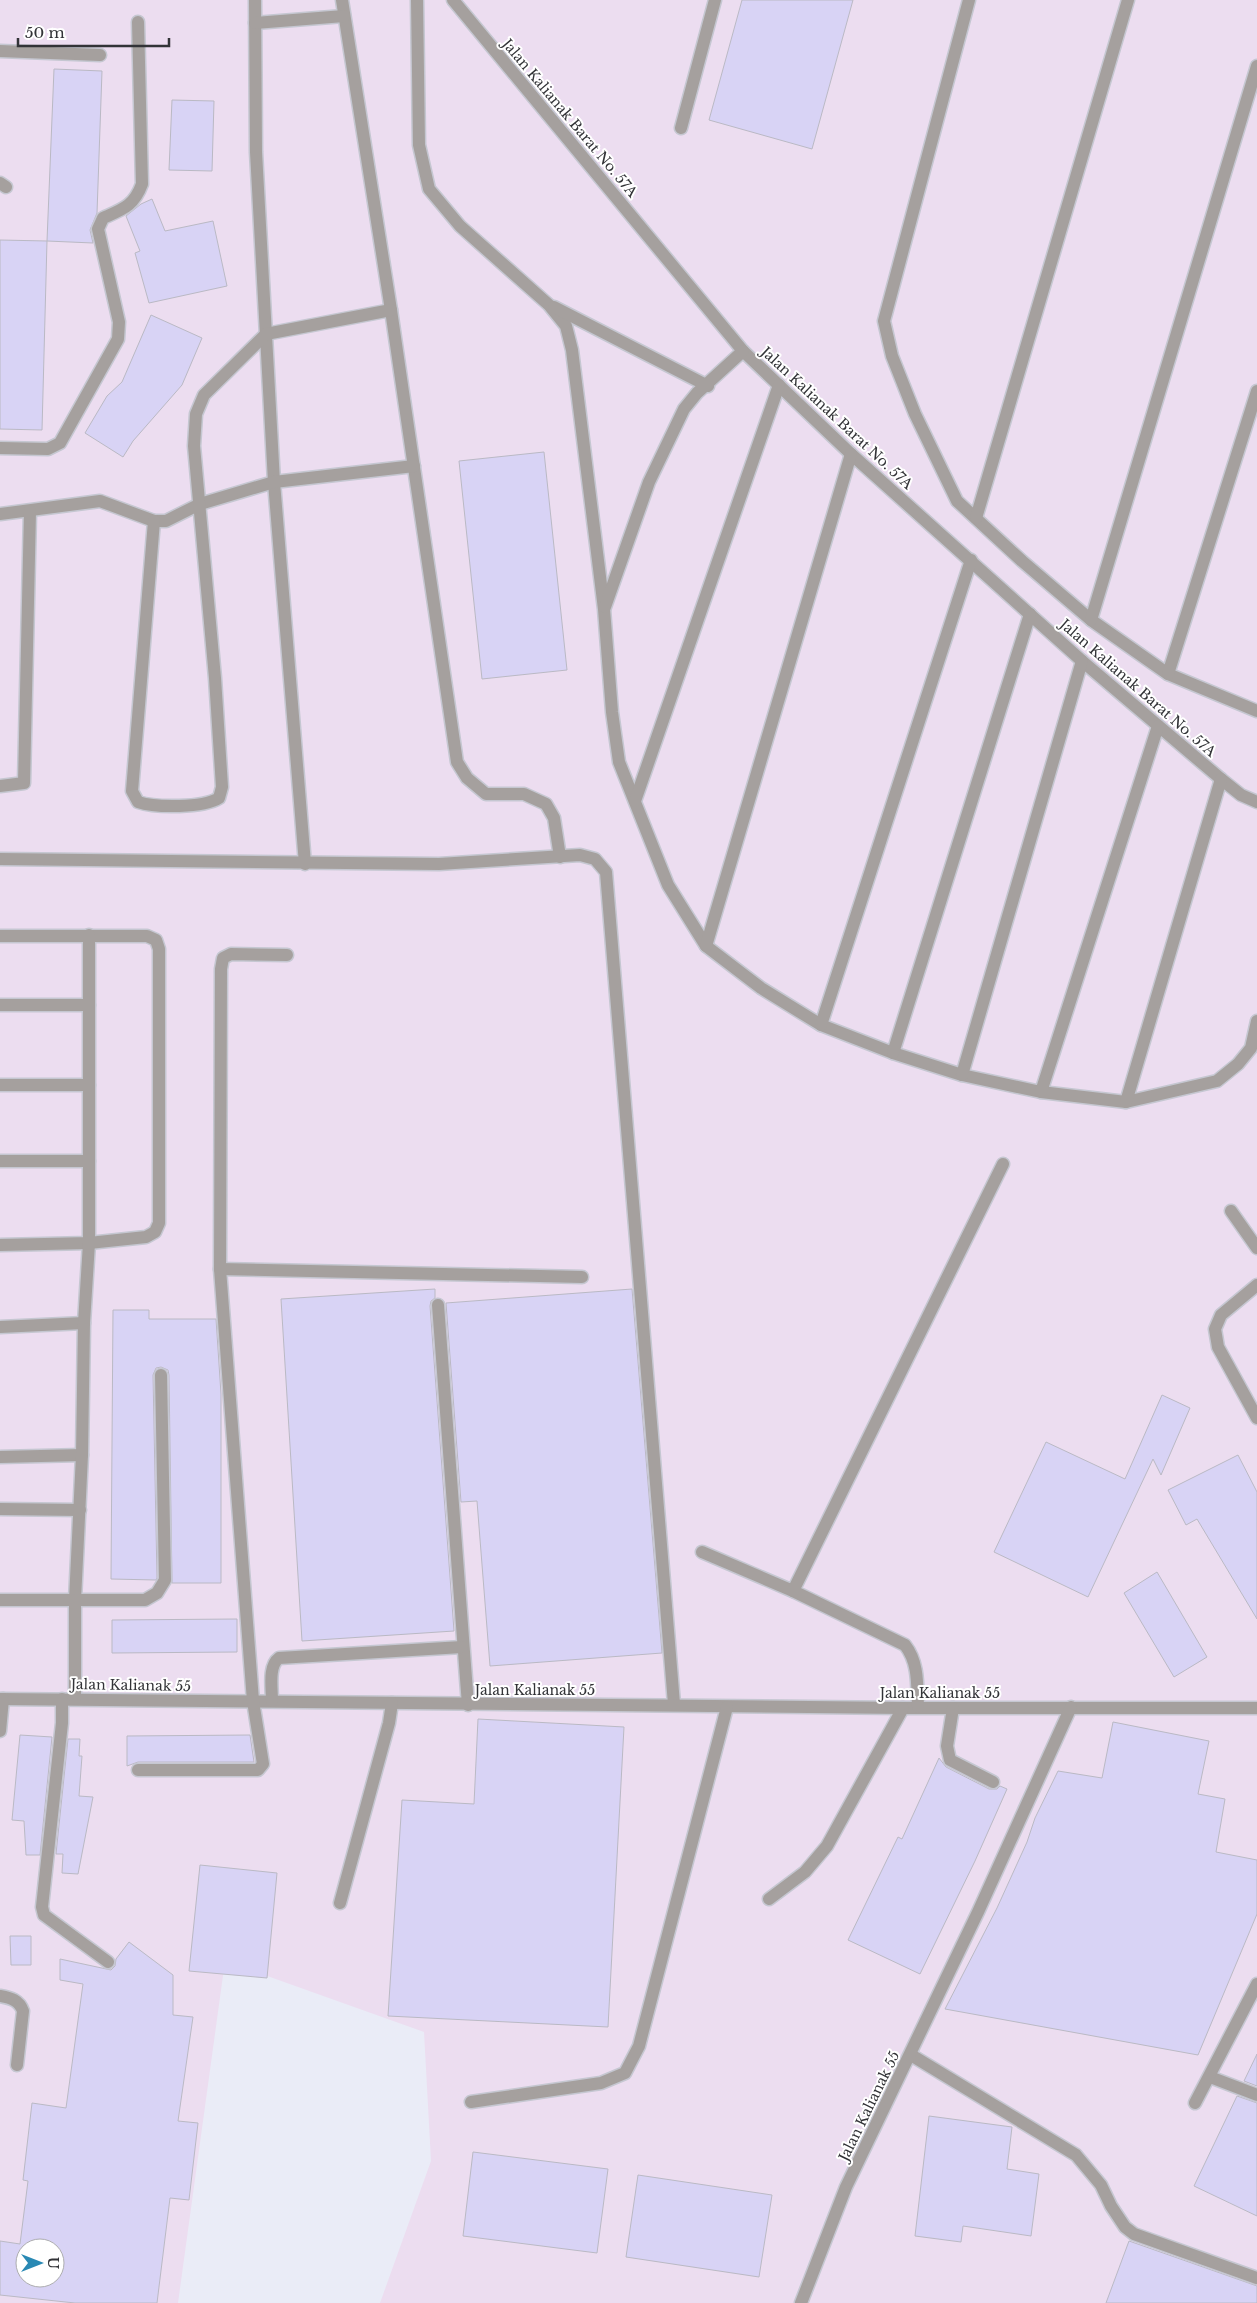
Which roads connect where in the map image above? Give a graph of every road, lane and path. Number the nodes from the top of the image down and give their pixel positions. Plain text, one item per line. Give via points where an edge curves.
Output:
1 (255, 0) edge
2 (342, 0) edge
3 (417, 0) edge
4 (453, 0) edge
5 (715, 0) edge
6 (969, 0) edge
7 (1128, 0) edge
8 (344, 16) junction
9 (138, 22) dead end
10 (255, 23) junction
11 (0, 52) edge
12 (100, 55) dead end
13 (1257, 66) edge
14 (681, 128) dead end
15 (549, 305) junction
16 (390, 310) junction
17 (266, 334) junction
18 (743, 351) junction
19 (778, 385) junction
20 (708, 386) junction
21 (1257, 391) edge
22 (0, 448) edge
23 (851, 454) junction
24 (414, 466) junction
25 (274, 482) junction
26 (200, 504) junction
27 (30, 511) junction
28 (0, 514) edge
29 (976, 518) junction
30 (154, 522) junction
31 (970, 560) junction
32 (604, 609) junction
33 (1030, 614) junction
34 (1092, 620) junction
35 (1082, 661) junction
36 (1168, 674) junction
37 (1257, 711) edge
38 (1158, 726) junction
39 (1221, 779) junction
40 (0, 786) edge
41 (635, 800) junction
42 (1257, 802) edge
43 (560, 857) junction
44 (0, 859) edge
45 (306, 864) junction
46 (89, 935) junction
47 (0, 936) edge
48 (706, 946) junction
49 (287, 955) dead end
50 (0, 1005) edge
51 (89, 1005) junction
52 (1257, 1022) edge
53 (821, 1025) junction
54 (893, 1053) junction
55 (962, 1075) junction
56 (0, 1085) edge
57 (89, 1085) junction
58 (1041, 1092) junction
59 (1126, 1102) junction
60 (0, 1161) edge
61 (89, 1161) junction
62 (1003, 1164) dead end
63 (1231, 1211) dead end
64 (89, 1243) junction
65 (0, 1245) edge
66 (1257, 1248) edge
67 (220, 1269) junction
68 (582, 1277) dead end
69 (1257, 1285) edge
70 (438, 1305) dead end
71 (84, 1322) junction
72 (0, 1327) edge
73 (161, 1375) dead end
74 (1257, 1418) edge
75 (82, 1455) junction
76 (0, 1457) edge
77 (0, 1509) edge
78 (80, 1510) junction
79 (702, 1552) dead end
80 (793, 1591) junction
81 (0, 1600) edge
82 (75, 1600) junction
83 (462, 1647) junction
84 (2, 1699) edge
85 (68, 1699) junction
86 (252, 1701) junction
87 (272, 1701) junction
88 (392, 1703) junction
89 (674, 1704) junction
90 (468, 1705) junction
91 (727, 1707) junction
92 (918, 1707) junction
93 (1071, 1707) junction
94 (903, 1708) junction
95 (954, 1708) junction
96 (1257, 1708) edge
97 (0, 1731) edge
98 (138, 1770) dead end
99 (993, 1782) dead end
100 (769, 1899) dead end
101 (340, 1903) dead end
102 (108, 1962) dead end
103 (1257, 1984) edge
104 (0, 1996) edge
105 (910, 2055) junction
106 (17, 2065) dead end
107 (1210, 2077) junction
108 (1257, 2095) edge
109 (471, 2102) dead end
110 (1195, 2104) dead end
111 (1257, 2278) edge
112 (801, 2303) edge

1 - 10 lane
2 - 8 lane
3 - 15 lane via 419,145 429,189 460,226
4 - 18 lane, Jalan Kalianak Barat No. 57A
5 - 14 lane
6 - 29 lane, Jalan Kalianak Barat No. 57A via 884,321 892,356 915,414 957,501
7 - 29 lane
8 - 10 lane
8 - 16 lane
9 - 22 lane via 142,184 132,203 103,218 98,229 119,322 118,340 60,442 48,449
10 - 17 lane via 256,152
11 - 12 lane
13 - 34 lane
15 - 20 lane
15 - 32 lane via 566,326 572,350
16 - 17 lane
16 - 24 lane
17 - 25 lane
17 - 26 lane via 204,395 196,414 194,446
18 - 19 lane, Jalan Kalianak Barat No. 57A
18 - 20 lane
19 - 23 lane, Jalan Kalianak Barat No. 57A
19 - 41 lane
20 - 32 lane via 684,409 649,482
21 - 36 lane
23 - 31 lane, Jalan Kalianak Barat No. 57A
23 - 48 lane
24 - 25 lane
24 - 43 lane via 457,762 467,778 486,794 524,794 546,804 554,818
25 - 26 lane
25 - 45 lane
26 - 30 lane via 166,522
26 - 30 lane via 222,788 219,798 211,804 149,806 138,802 132,791
27 - 28 lane
27 - 30 lane via 100,501
27 - 40 lane via 24,783
29 - 34 lane, Jalan Kalianak Barat No. 57A
31 - 33 lane, Jalan Kalianak Barat No. 57A
31 - 53 lane
32 - 41 lane via 619,762
33 - 35 lane, Jalan Kalianak Barat No. 57A
33 - 54 lane
34 - 36 lane, Jalan Kalianak Barat No. 57A
35 - 38 lane, Jalan Kalianak Barat No. 57A
35 - 55 lane
36 - 37 lane, Jalan Kalianak Barat No. 57A
38 - 39 lane, Jalan Kalianak Barat No. 57A
38 - 58 lane
39 - 42 lane, Jalan Kalianak Barat No. 57A
39 - 59 lane
41 - 48 lane via 668,885
43 - 45 lane via 439,864
43 - 89 lane via 580,855 595,859 606,872
44 - 45 lane
46 - 47 lane
46 - 51 lane
46 - 64 lane via 147,936 156,940 159,949 159,1223 155,1232 146,1237
48 - 53 lane via 761,988
49 - 67 lane via 231,954 223,958
50 - 51 lane
51 - 57 lane
52 - 59 lane via 1251,1048 1217,1081
53 - 54 lane
54 - 55 lane
55 - 58 lane
56 - 57 lane
57 - 61 lane
58 - 59 lane
60 - 61 lane
61 - 64 lane
62 - 80 lane
63 - 66 lane
64 - 65 lane
64 - 71 lane
67 - 68 lane
67 - 86 lane
69 - 74 lane via 1221,1316 1215,1329 1218,1347
70 - 83 lane
71 - 72 lane
71 - 75 lane
73 - 82 lane via 165,1580 157,1592 145,1600
75 - 76 lane
75 - 78 lane
77 - 78 lane
78 - 82 lane
79 - 80 lane
80 - 92 lane via 904,1645 916,1669
81 - 82 lane
82 - 85 lane
83 - 87 lane via 279,1658 272,1670
83 - 90 lane
84 - 85 lane, Jalan Kalianak 55
84 - 97 lane
85 - 86 lane, Jalan Kalianak 55
85 - 102 lane via 62,1723 42,1907 51,1922
86 - 87 lane, Jalan Kalianak 55
86 - 98 lane via 262,1768
87 - 88 lane, Jalan Kalianak 55
88 - 90 lane, Jalan Kalianak 55
88 - 101 lane
89 - 90 lane, Jalan Kalianak 55
89 - 91 lane, Jalan Kalianak 55
91 - 94 lane, Jalan Kalianak 55
91 - 109 lane via 640,2046 625,2073 601,2083
92 - 94 lane, Jalan Kalianak 55
92 - 95 lane, Jalan Kalianak 55
93 - 95 lane, Jalan Kalianak 55
93 - 96 lane, Jalan Kalianak 55
93 - 105 lane, Jalan Kalianak 55
94 - 100 lane via 827,1846 805,1872
95 - 99 lane via 947,1746 950,1760
103 - 107 lane
104 - 106 lane via 14,1999 21,2004 23,2012
105 - 111 lane via 1076,2155 1101,2185 1125,2227 1134,2234
105 - 112 lane, Jalan Kalianak 55 via 846,2188
107 - 108 lane
107 - 110 lane

